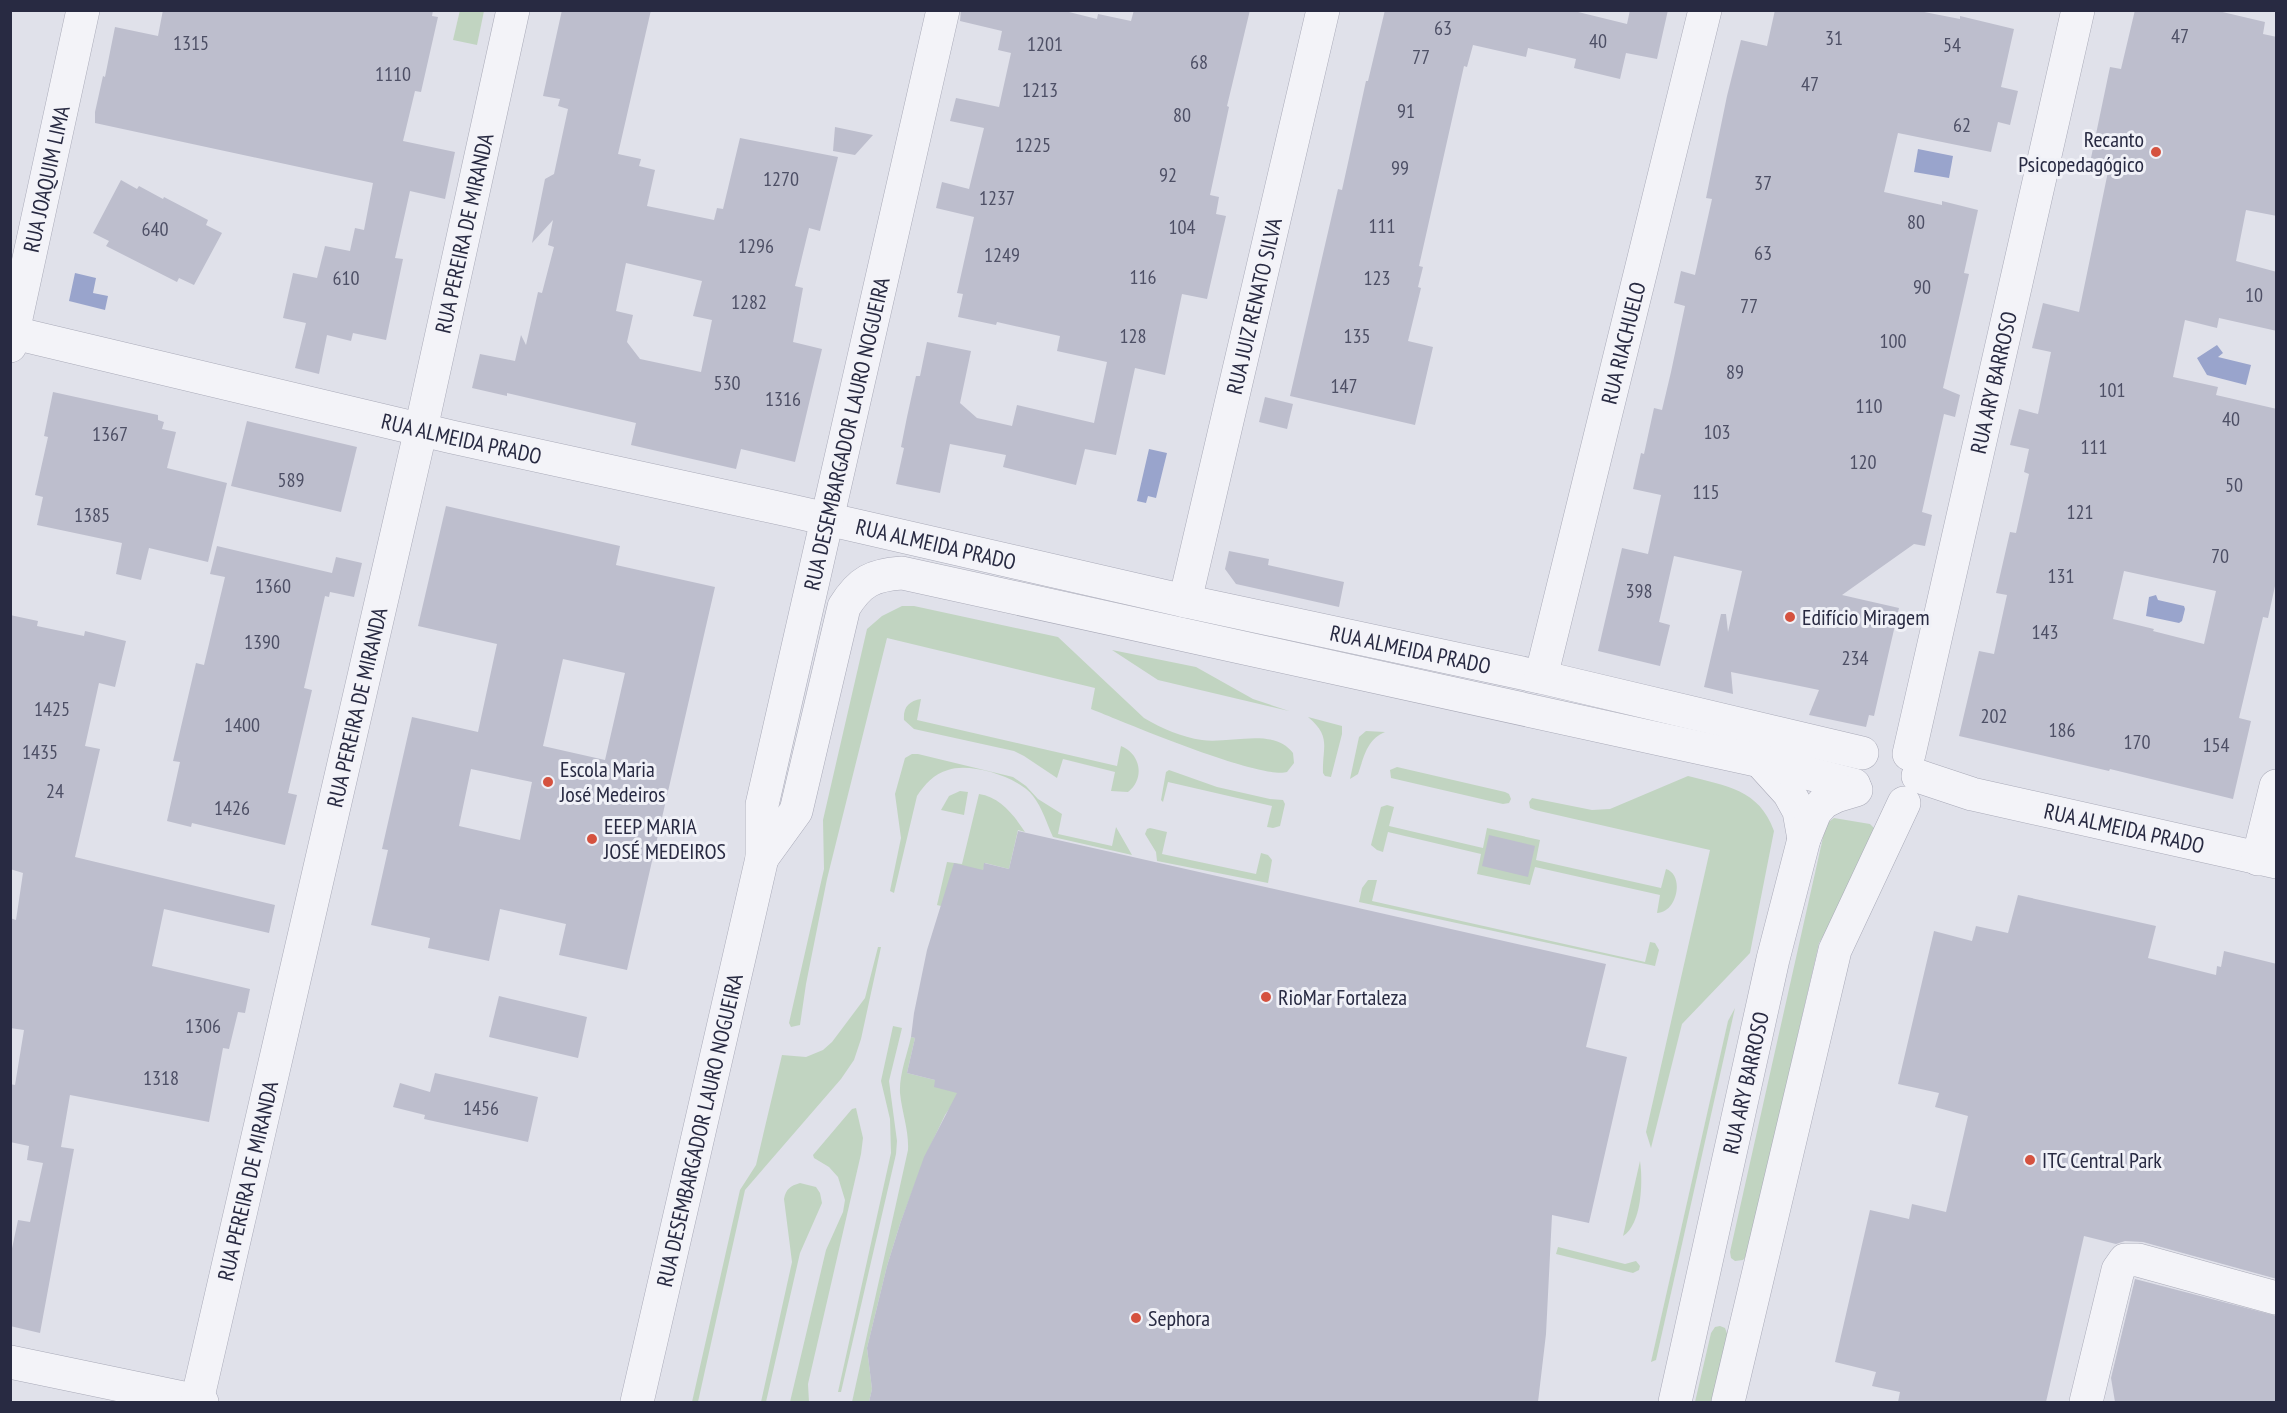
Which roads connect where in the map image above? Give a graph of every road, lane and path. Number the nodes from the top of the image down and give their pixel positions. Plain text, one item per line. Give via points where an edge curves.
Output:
1 (83, 10) edge
2 (513, 10) edge
3 (943, 10) edge
4 (1323, 10) edge
5 (1705, 10) edge
6 (2078, 10) edge
7 (12, 337) edge
8 (421, 429) junction
9 (828, 519) junction
10 (883, 574) joint
11 (1185, 601) junction
12 (1541, 677) junction
13 (1862, 753) junction
14 (1760, 761) junction
15 (1911, 782) junction
16 (2277, 786) edge
17 (1855, 787) junction
18 (2272, 818) edge
19 (1804, 839) junction
20 (762, 858) junction
21 (2267, 861) edge
22 (1699, 1293) junction
23 (2277, 1298) edge
24 (1749, 1306) junction
25 (10, 1362) edge
26 (199, 1402) edge
27 (637, 1402) edge
28 (1675, 1402) edge
29 (1728, 1402) edge
30 (2086, 1402) edge

1 - 7 street, RUA JOAQUIM LIMA
2 - 8 street, RUA PEREIRA DE MIRANDA
3 - 9 street, RUA DESEMBARGADOR LAURO NOGUEIRA
4 - 11 street, RUA JUIZ RENATO SILVA
5 - 12 street, RUA RIACHUELO
6 - 15 street, RUA ARY BARROSO
7 - 8 street, RUA ALMEIDA PRADO
8 - 9 street, RUA ALMEIDA PRADO
8 - 26 street, RUA PEREIRA DE MIRANDA
9 - 11 street, RUA ALMEIDA PRADO
9 - 20 street, RUA DESEMBARGADOR LAURO NOGUEIRA via 762,805
10 - 14 street, RUA ALMEIDA PRADO via 902,573
10 - 20 street, RUA DESEMBARGADOR LAURO NOGUEIRA via 851,595 844,607 796,810
11 - 12 street, RUA ALMEIDA PRADO
12 - 13 street, RUA ALMEIDA PRADO
13 - 15 street via 1880,743 1901,747
13 - 17 street via 1854,768
14 - 17 street, RUA ALMEIDA PRADO
14 - 19 street via 1794,802
15 - 17 street via 1887,809 1868,804
15 - 21 street, RUA ALMEIDA PRADO
15 - 24 street, RUA ARY BARROSO via 1835,951
16 - 18 street
17 - 19 street, RUA ARY BARROSO via 1824,802 1815,812
18 - 21 street
19 - 22 street, RUA ARY BARROSO via 1773,958
20 - 27 street, RUA DESEMBARGADOR LAURO NOGUEIRA
22 - 24 street
22 - 28 street, RUA ARY BARROSO
23 - 30 street via 2138,1260 2125,1260 2118,1270
24 - 29 street, RUA ARY BARROSO
25 - 26 street

